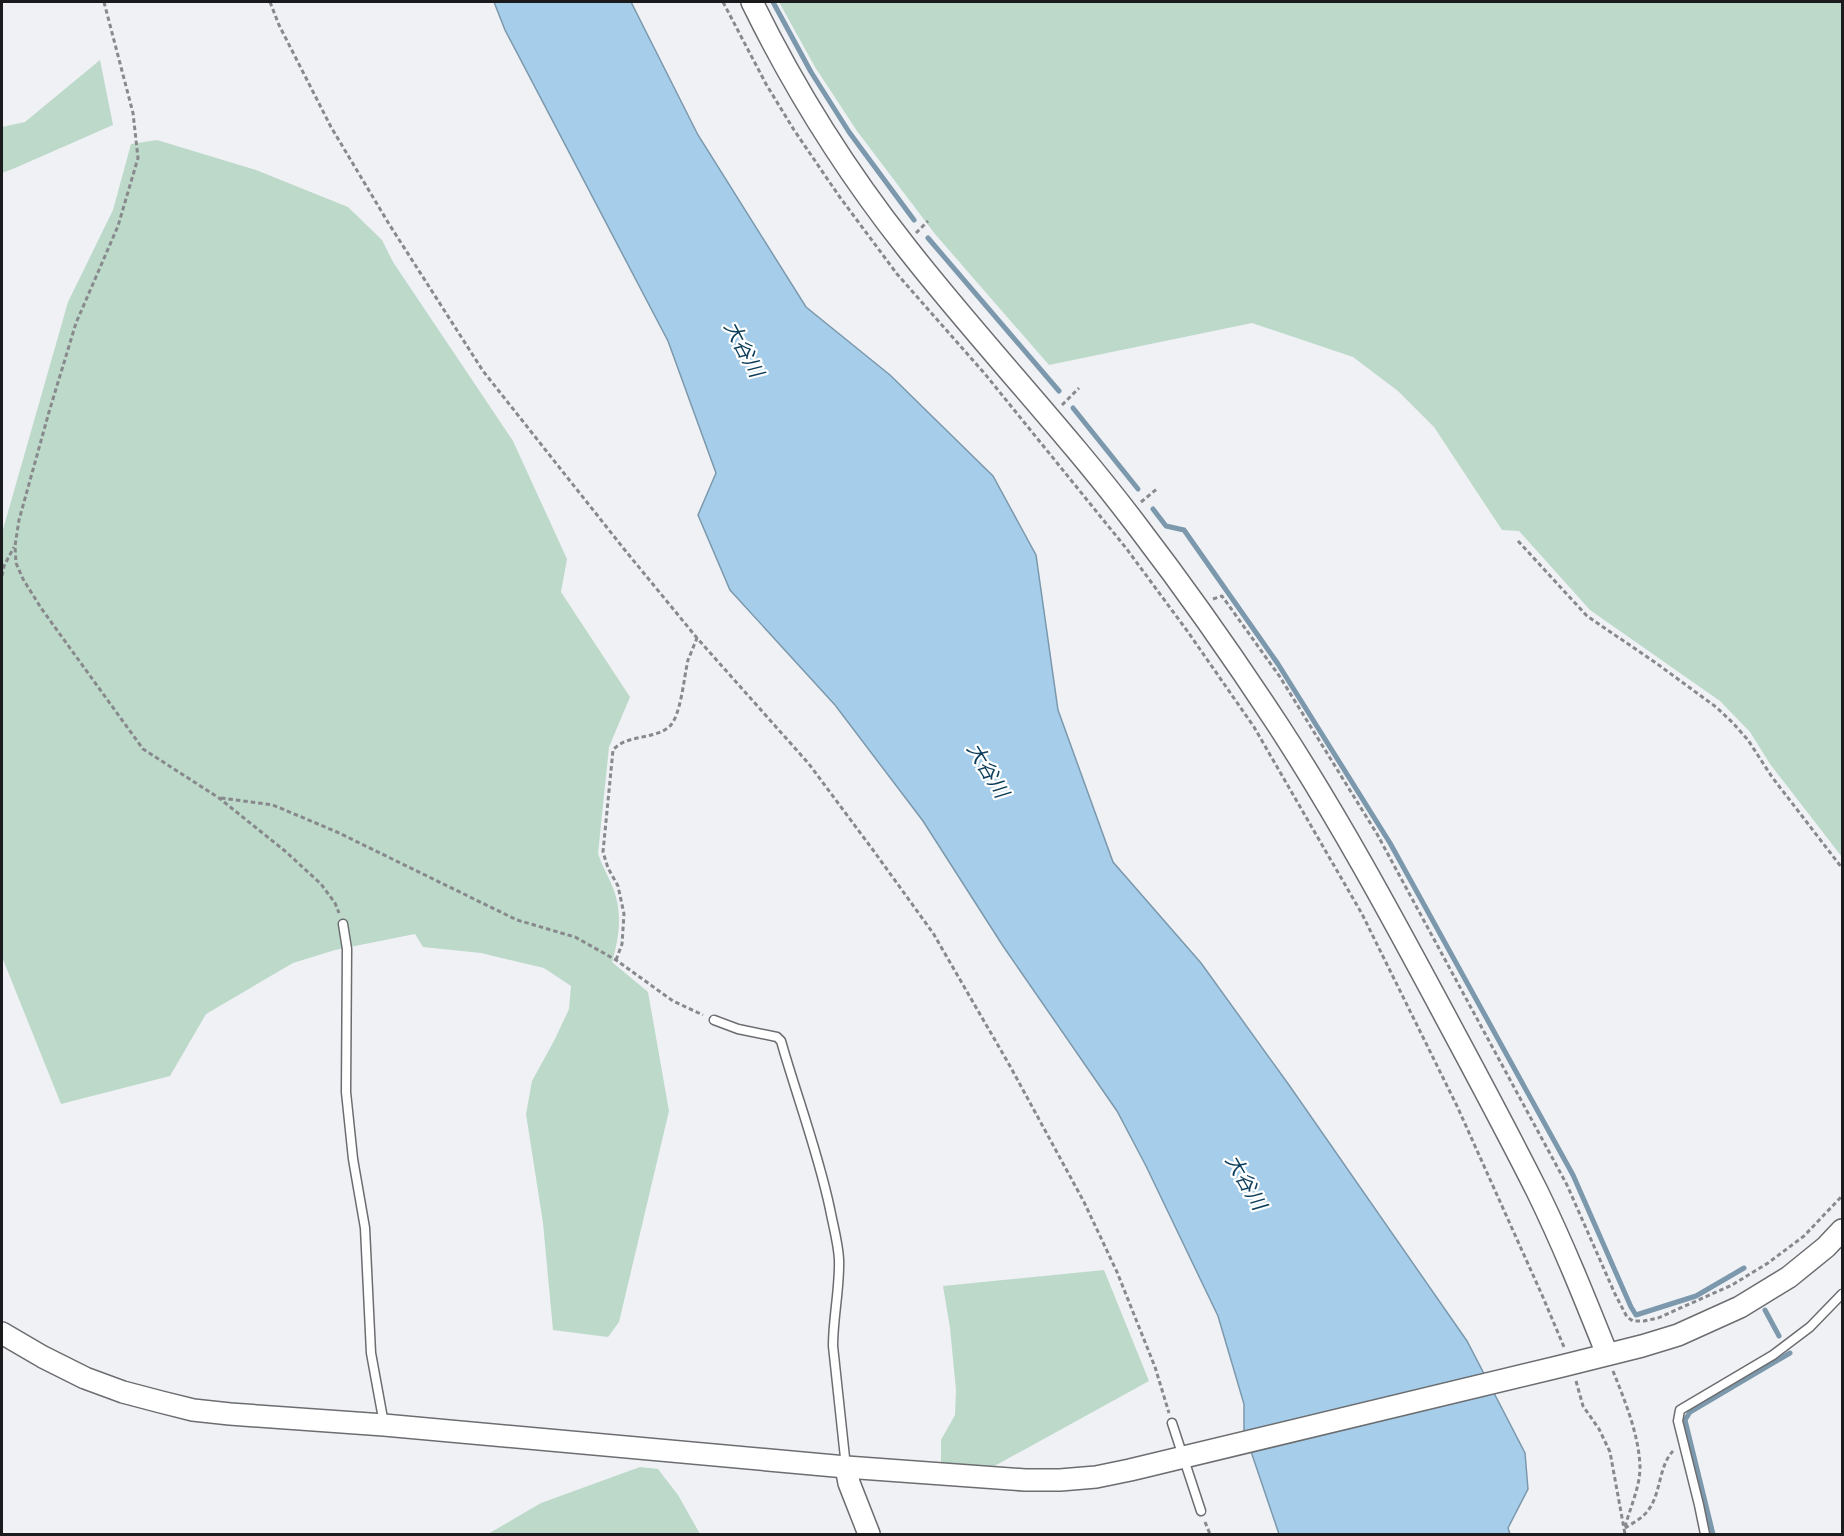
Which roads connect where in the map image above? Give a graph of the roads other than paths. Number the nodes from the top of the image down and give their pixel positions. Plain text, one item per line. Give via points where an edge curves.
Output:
1 (752, 2) edge
2 (343, 924) road end
3 (714, 1020) road end
4 (1842, 1230) edge
5 (1842, 1294) edge
6 (2, 1333) edge
7 (1607, 1354) junction
8 (1172, 1423) road end
9 (384, 1425) junction
10 (1185, 1457) junction
11 (846, 1467) junction
12 (1201, 1511) dead end
13 (869, 1534) edge
14 (1705, 1534) edge

1 - 7 street via 797,86 866,193 939,288 1050,416 1138,526 1279,726 1417,964 1538,1194
2 - 9 lane via 347,950 346,1092 365,1228 371,1353
3 - 11 lane via 781,1041 824,1182 839,1259 833,1346
4 - 7 street via 1789,1277 1740,1306 1678,1335
5 - 14 lane via 1810,1327 1773,1355 1680,1410 1678,1420
6 - 9 street via 85,1378 193,1410
7 - 10 street
8 - 10 lane
9 - 11 street
10 - 11 street via 1096,1477 1060,1480
10 - 12 lane
11 - 13 street

